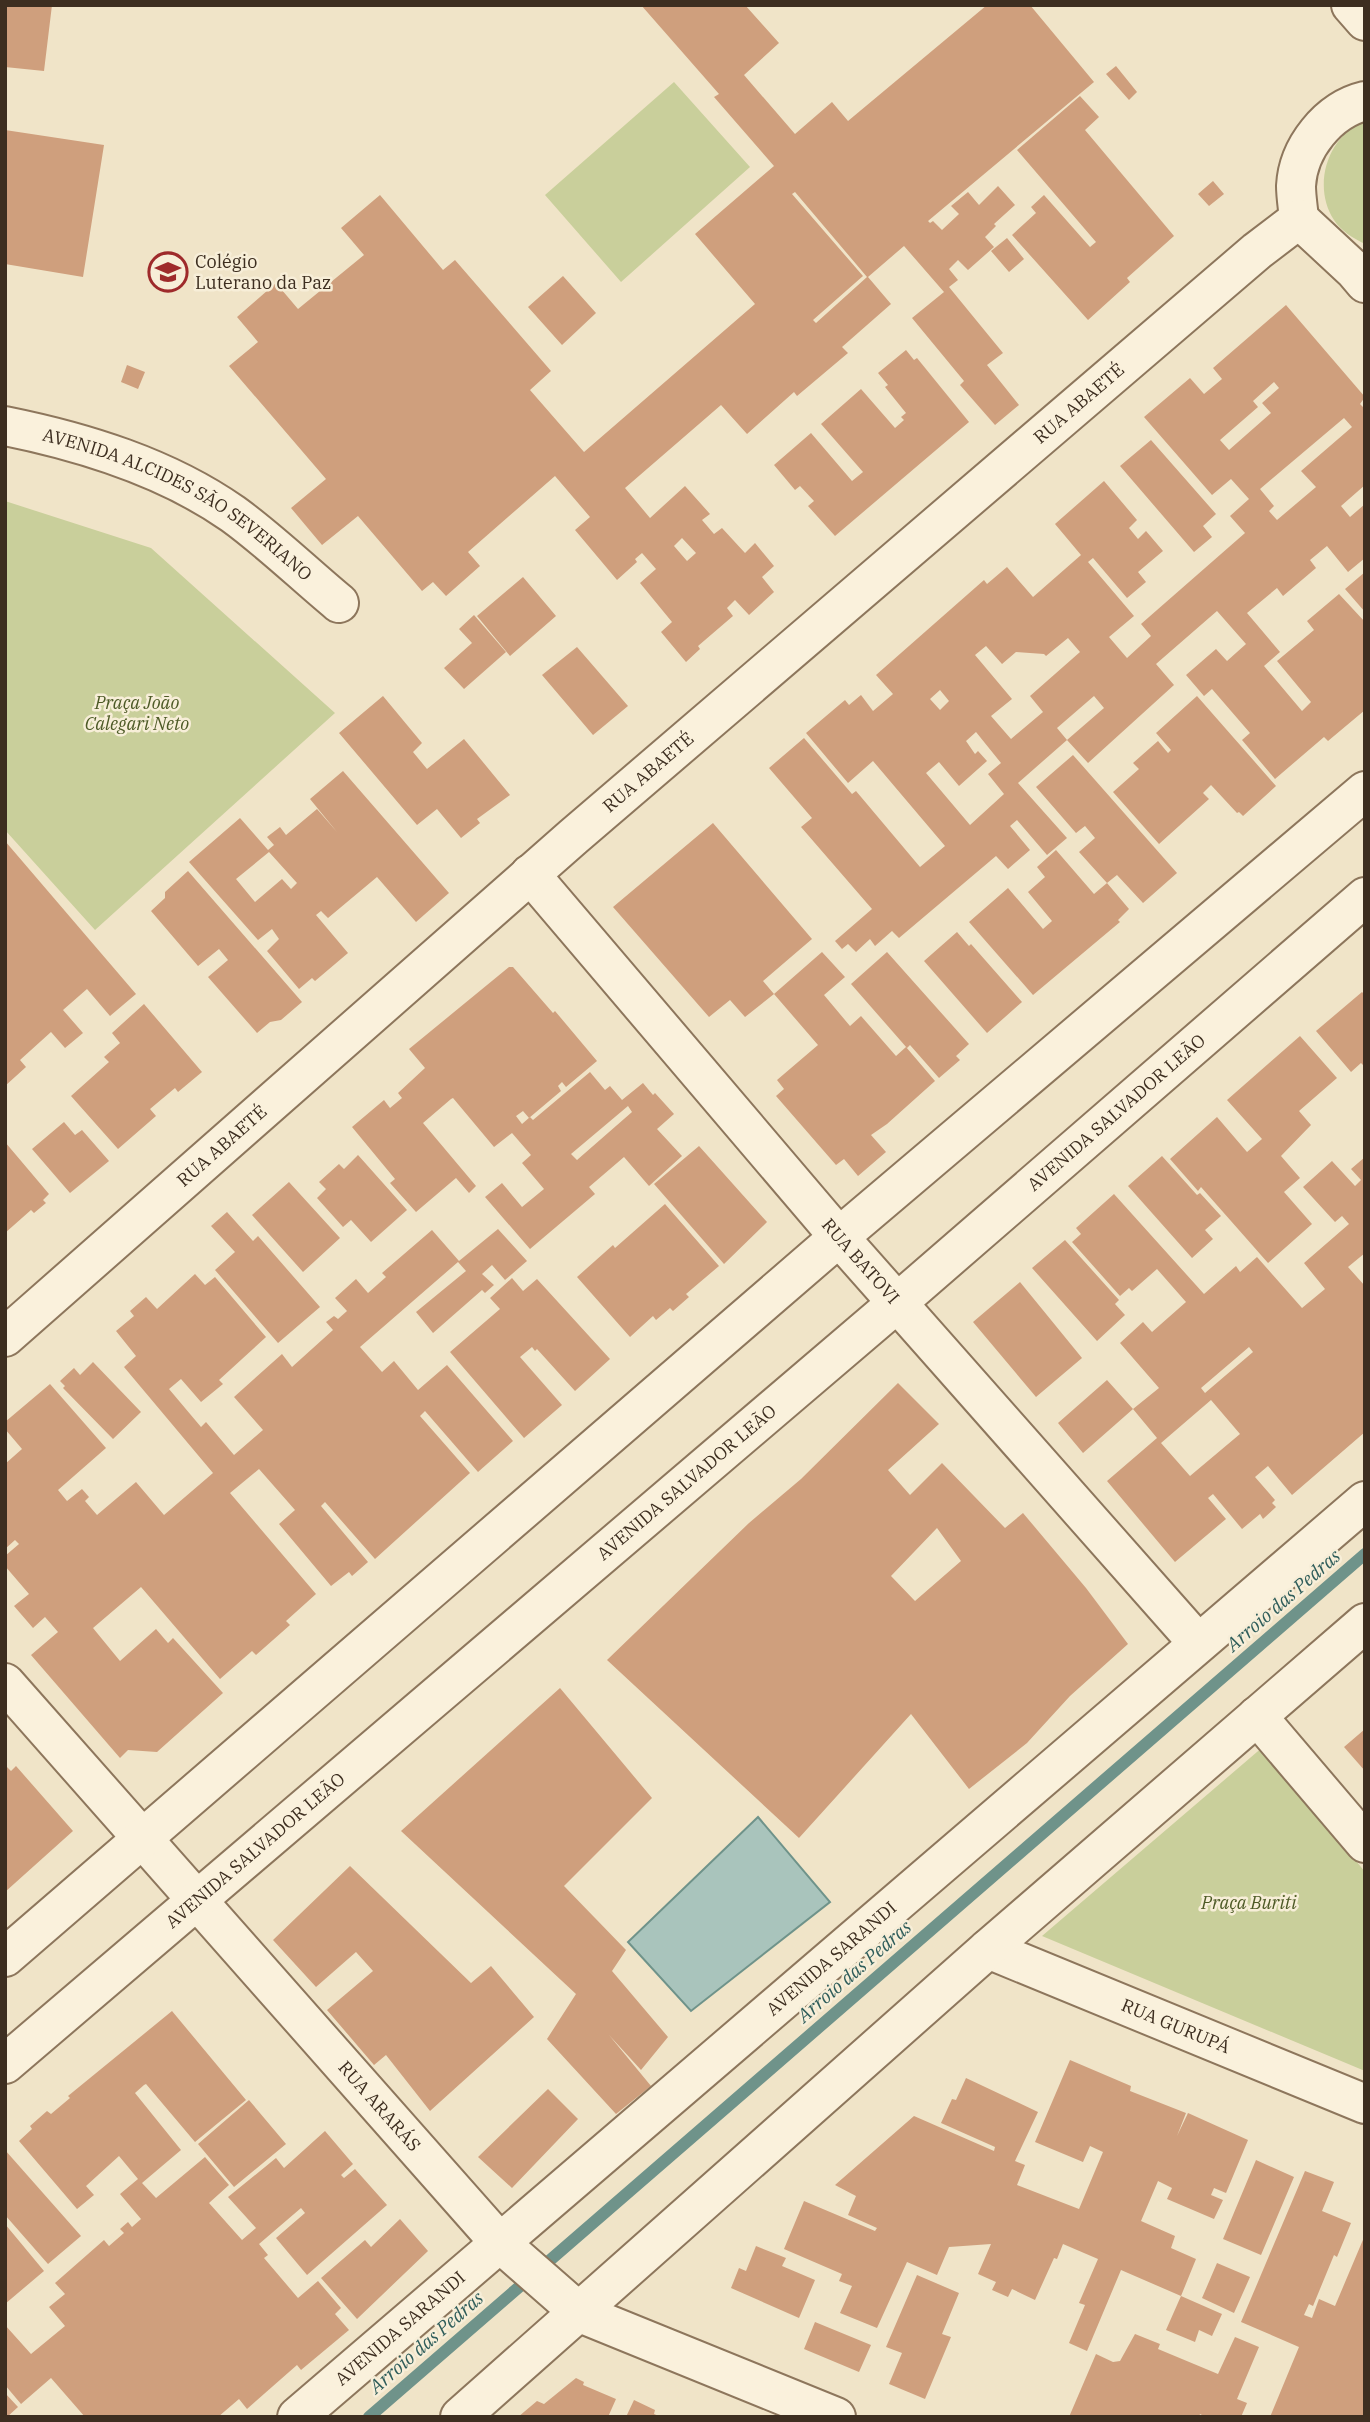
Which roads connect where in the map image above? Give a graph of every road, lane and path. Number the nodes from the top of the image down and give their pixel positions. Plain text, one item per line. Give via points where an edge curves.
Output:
1 (1351, 5) edge
2 (1365, 21) edge
3 (1361, 94) edge
4 (1299, 219) junction
5 (1361, 274) edge
6 (5, 426) edge
7 (339, 603) dead end
8 (1365, 791) edge
9 (530, 874) junction
10 (1365, 897) edge
11 (839, 1237) junction
12 (897, 1303) junction
13 (5, 1337) edge
14 (1365, 1502) edge
15 (1365, 1623) edge
16 (1198, 1643) junction
17 (5, 1683) edge
18 (1257, 1716) junction
19 (142, 1840) junction
20 (1365, 1843) edge
21 (197, 1903) junction
22 (988, 1949) junction
23 (5, 1957) edge
24 (5, 2064) edge
25 (1365, 2104) edge
26 (512, 2254) junction
27 (570, 2304) junction
28 (297, 2417) edge
29 (460, 2417) edge
30 (836, 2417) edge

1 - 2 street
3 - 4 street via 1333,116 1301,159 1296,185
4 - 5 street
4 - 9 street, RUA ABAETÉ
6 - 7 street, AVENIDA ALCIDES SÃO SEVERIANO via 91,446 188,487 233,514
8 - 11 street
9 - 11 street, RUA BATOVI
9 - 13 street, RUA ABAETÉ
10 - 12 street, AVENIDA SALVADOR LEÃO
11 - 12 street, RUA BATOVI
11 - 19 street
12 - 16 street, RUA BATOVI
12 - 21 street, AVENIDA SALVADOR LEÃO
14 - 16 street, AVENIDA SARANDI
15 - 18 street
16 - 26 street, AVENIDA SARANDI
17 - 19 street, RUA ARARÁS
18 - 20 street
18 - 22 street
19 - 21 street, RUA ARARÁS
19 - 23 street
21 - 24 street, AVENIDA SALVADOR LEÃO
21 - 26 street, RUA ARARÁS
22 - 25 street, RUA GURUPÁ
22 - 27 street
26 - 27 street, RUA ARARÁS
26 - 28 street, AVENIDA SARANDI
27 - 29 street
27 - 30 street, RUA ARARÁS

